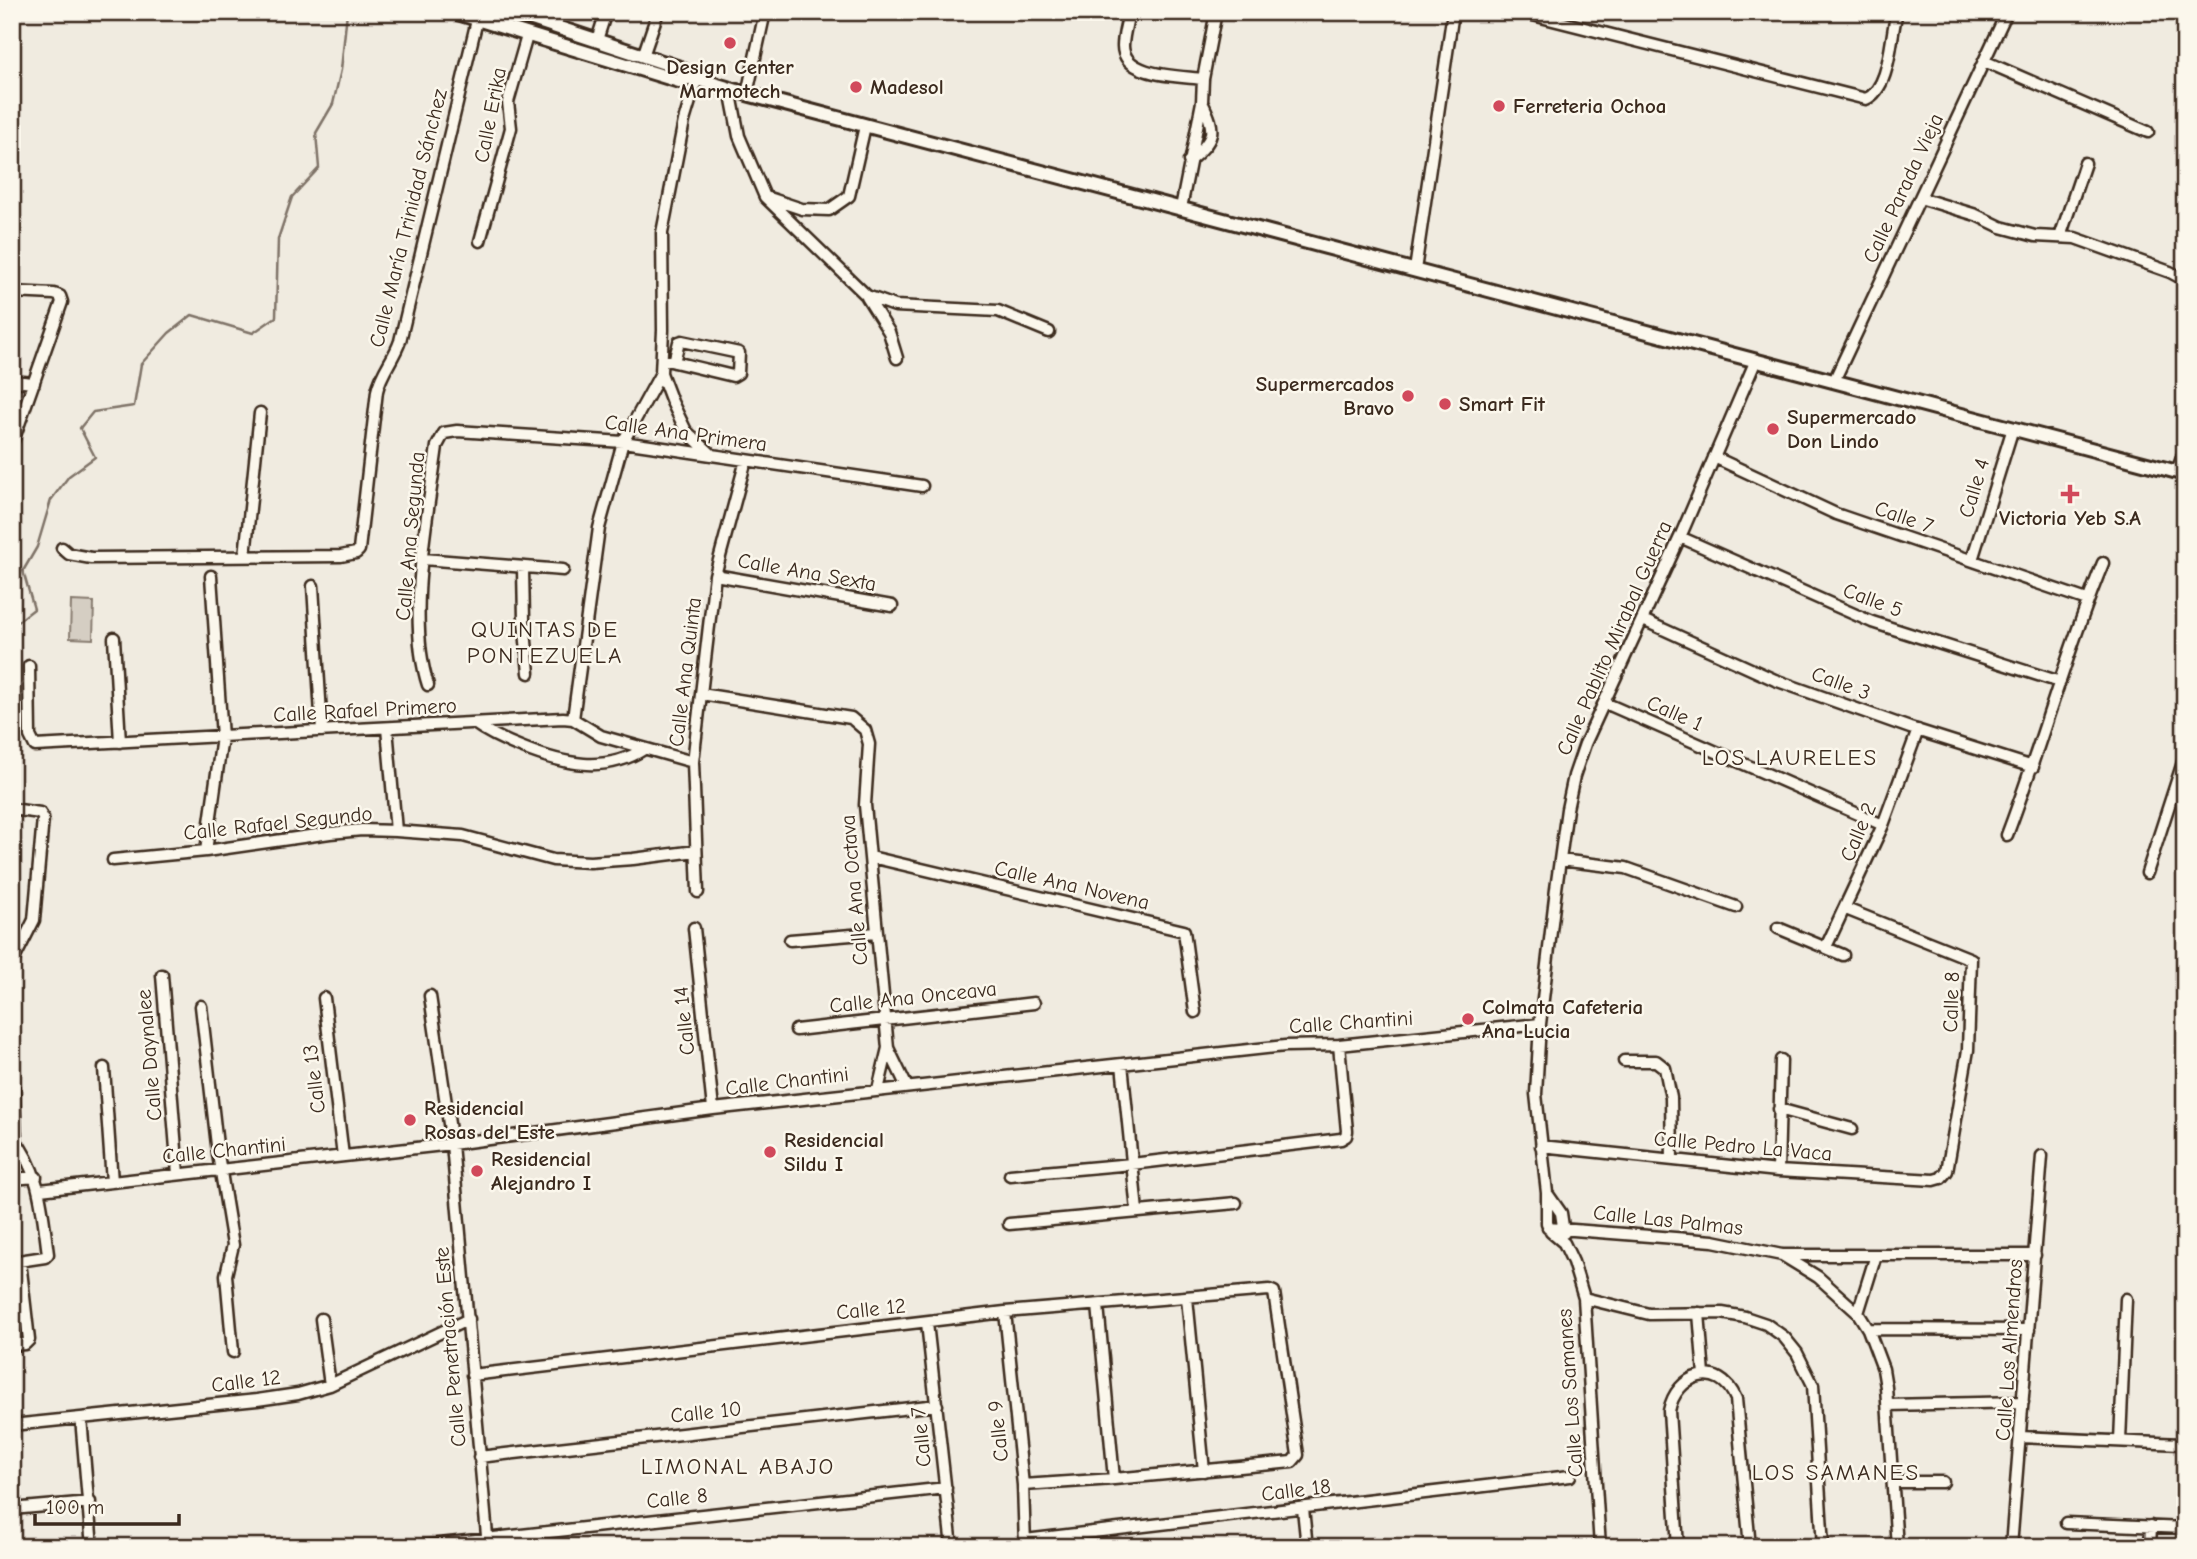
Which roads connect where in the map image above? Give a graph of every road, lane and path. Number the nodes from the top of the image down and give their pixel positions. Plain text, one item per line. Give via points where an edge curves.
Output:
1 (454, 12) edge
2 (511, 12) edge
3 (606, 12) edge
4 (658, 12) edge
5 (765, 12) edge
6 (1129, 12) edge
7 (1216, 12) edge
8 (1453, 12) edge
9 (1521, 12) edge
10 (1897, 12) edge
11 (1992, 12) edge
12 (478, 16) edge
13 (2005, 16) edge
14 (527, 36) junction
15 (597, 40) junction
16 (643, 56) junction
17 (1984, 61) junction
18 (694, 78) junction
19 (1203, 79) junction
20 (730, 89) junction
21 (747, 94) junction
22 (1202, 102) junction
23 (865, 126) junction
24 (2148, 132) dead end
25 (1189, 161) junction
26 (2085, 163) dead end
27 (765, 197) junction
28 (1920, 198) junction
29 (1181, 208) junction
30 (2060, 237) junction
31 (480, 241) dead end
32 (1415, 270) junction
33 (2185, 280) edge
34 (12, 292) edge
35 (867, 296) junction
36 (1049, 332) dead end
37 (897, 358) dead end
38 (662, 359) junction
39 (1756, 360) junction
40 (674, 362) junction
41 (661, 373) junction
42 (1834, 381) junction
43 (12, 382) edge
44 (34, 383) junction
45 (260, 413) dead end
46 (2013, 428) junction
47 (444, 433) joint
48 (623, 442) junction
49 (12, 444) edge
50 (2185, 449) edge
51 (711, 455) junction
52 (1714, 457) junction
53 (746, 460) junction
54 (2181, 473) edge
55 (922, 486) dead end
56 (1679, 537) junction
57 (62, 548) dead end
58 (245, 556) junction
59 (423, 559) junction
60 (1972, 560) junction
61 (2103, 563) dead end
62 (523, 569) junction
63 (563, 570) dead end
64 (715, 575) junction
65 (211, 576) dead end
66 (313, 586) dead end
67 (2087, 600) junction
68 (892, 606) dead end
69 (1643, 620) junction
70 (114, 638) dead end
71 (29, 666) dead end
72 (529, 673) dead end
73 (2060, 682) junction
74 (428, 685) dead end
75 (701, 694) junction
76 (1605, 703) junction
77 (573, 719) junction
78 (473, 723) junction
79 (387, 728) junction
80 (1919, 730) junction
81 (322, 731) junction
82 (222, 737) junction
83 (120, 741) junction
84 (644, 749) junction
85 (2185, 756) edge
86 (694, 762) junction
87 (2033, 767) junction
88 (12, 809) edge
89 (1883, 825) junction
90 (396, 831) junction
91 (2007, 835) dead end
92 (206, 851) junction
93 (696, 851) junction
94 (871, 857) junction
95 (113, 860) dead end
96 (1560, 860) junction
97 (2147, 873) dead end
98 (698, 892) dead end
99 (1736, 907) dead end
100 (1846, 909) junction
101 (1779, 928) dead end
102 (694, 929) dead end
103 (876, 933) junction
104 (790, 940) dead end
105 (1826, 947) junction
106 (1843, 955) dead end
107 (12, 963) edge
108 (162, 975) dead end
109 (430, 996) dead end
110 (324, 998) dead end
111 (1034, 1003) dead end
112 (201, 1006) dead end
113 (1195, 1012) dead end
114 (886, 1020) junction
115 (1540, 1024) junction
116 (796, 1030) dead end
117 (1339, 1045) junction
118 (888, 1048) junction
119 (12, 1051) edge
120 (1781, 1060) dead end
121 (1624, 1061) dead end
122 (1122, 1064) junction
123 (104, 1068) dead end
124 (907, 1087) junction
125 (878, 1090) junction
126 (713, 1109) junction
127 (1779, 1109) junction
128 (1852, 1129) dead end
129 (14, 1138) edge
130 (452, 1144) junction
131 (1541, 1146) junction
132 (343, 1156) junction
133 (2042, 1156) dead end
134 (1672, 1159) junction
135 (1132, 1164) junction
136 (220, 1169) junction
137 (1778, 1171) junction
138 (178, 1174) junction
139 (1010, 1175) dead end
140 (36, 1177) junction
141 (1941, 1178) joint
142 (12, 1179) edge
143 (112, 1182) junction
144 (40, 1190) junction
145 (1547, 1193) junction
146 (1236, 1203) dead end
147 (1138, 1211) junction
148 (1010, 1224) dead end
149 (1548, 1228) junction
150 (1564, 1229) junction
151 (1563, 1241) junction
152 (1782, 1255) junction
153 (1876, 1255) junction
154 (2035, 1255) junction
155 (16, 1262) edge
156 (1187, 1298) junction
157 (1584, 1298) junction
158 (2126, 1299) dead end
159 (1098, 1305) junction
160 (1005, 1312) junction
161 (1699, 1313) junction
162 (1858, 1313) junction
163 (321, 1318) dead end
164 (469, 1319) junction
165 (927, 1323) junction
166 (1868, 1329) junction
167 (2029, 1330) junction
168 (12, 1345) edge
169 (233, 1352) dead end
170 (472, 1374) junction
171 (1704, 1375) junction
172 (330, 1385) junction
173 (2024, 1402) junction
174 (937, 1405) junction
175 (1888, 1405) junction
176 (81, 1418) junction
177 (12, 1425) edge
178 (2021, 1437) junction
179 (2120, 1441) junction
180 (2181, 1444) dead end
181 (479, 1457) junction
182 (1204, 1471) junction
183 (1570, 1476) dead end
184 (1114, 1479) junction
185 (1893, 1482) junction
186 (1942, 1482) dead end
187 (1023, 1485) junction
188 (946, 1488) junction
189 (90, 1502) junction
190 (12, 1509) edge
191 (1303, 1509) junction
192 (2066, 1523) dead end
193 (2151, 1526) junction
194 (2185, 1528) edge
195 (488, 1543) edge
196 (1025, 1544) edge
197 (92, 1547) edge
198 (413, 1547) edge
199 (951, 1547) edge
200 (1307, 1547) edge
201 (1600, 1547) edge
202 (1678, 1547) edge
203 (1750, 1547) edge
204 (1823, 1547) edge
205 (1897, 1547) edge
206 (2011, 1547) edge
207 (2150, 1547) edge

1 - 12 main road
2 - 15 main road
3 - 15 street
4 - 16 street
5 - 21 street
6 - 19 street via 1123,46 1126,59 1137,68
7 - 19 street
8 - 32 street
9 - 10 street via 1866,99 1879,90
11 - 13 street
12 - 14 main road
12 - 58 street, Calle María Trinidad Sánchez via 400,341 379,379 359,550 341,556
13 - 17 street, Calle Parada Vieja
14 - 18 main road via 679,82
14 - 31 street, Calle Erika via 508,102 511,128
15 - 16 main road
16 - 18 main road via 680,68
17 - 24 street
17 - 28 street, Calle Parada Vieja
18 - 20 main road
18 - 38 street via 662,233
19 - 22 street
20 - 21 main road
20 - 27 street via 739,136
21 - 23 main road
22 - 25 street
22 - 25 street via 1212,131 1204,148
23 - 27 street via 849,196 829,210 802,209
23 - 29 main road
25 - 29 street
26 - 30 street
27 - 35 street
28 - 30 street via 2035,236
28 - 42 street, Calle Parada Vieja
29 - 32 main road
30 - 33 street via 2075,238
32 - 39 main road
34 - 44 street via 60,296 62,302
35 - 36 street via 895,306 998,311
35 - 37 street via 890,332
38 - 40 street
38 - 41 street
39 - 42 main road
39 - 52 street, Calle Pablito Mirabal Guerra
40 - 40 street via 733,376 738,373 740,356 682,341
41 - 48 street
41 - 51 street via 686,431
42 - 46 main road
43 - 44 street
44 - 49 street
45 - 58 street
46 - 54 main road
46 - 60 street, Calle 4
47 - 48 street, Calle Ana Primera
47 - 59 street, Calle Ana Segunda via 437,446
48 - 51 street, Calle Ana Primera
48 - 77 street via 599,528
50 - 54 street
51 - 53 street, Calle Ana Primera
52 - 56 street, Calle Pablito Mirabal Guerra
52 - 60 street, Calle 7 via 1836,514
53 - 55 street, Calle Ana Primera
53 - 64 street, Calle Ana Quinta
56 - 69 street, Calle Pablito Mirabal Guerra
56 - 73 street, Calle 5 via 1872,622
57 - 58 street, Calle María Trinidad Sánchez via 91,558
59 - 62 street
59 - 74 street, Calle Ana Segunda via 420,629
60 - 67 street, Calle 7
61 - 67 street
62 - 63 street
62 - 72 street
64 - 68 street, Calle Ana Sexta
64 - 75 street, Calle Ana Quinta
65 - 82 street
66 - 81 street
67 - 73 street
69 - 76 street, Calle Pablito Mirabal Guerra
69 - 80 street, Calle 3 via 1775,680
70 - 83 street
71 - 83 street, Calle Rafael Primero via 30,736 35,746
73 - 87 street
75 - 86 street, Calle Ana Quinta
75 - 94 street, Calle Ana Octava via 851,718 864,730 869,744 865,805
76 - 89 street, Calle 1
76 - 96 street, Calle Pablito Mirabal Guerra via 1574,776
77 - 78 street, Calle Rafael Primero
77 - 84 street via 601,736
78 - 79 street, Calle Rafael Primero
78 - 84 street via 545,757 574,764 623,759
79 - 81 street, Calle Rafael Primero
79 - 90 street
80 - 87 street, Calle 3
80 - 89 street, Calle 2
81 - 82 street, Calle Rafael Primero
82 - 83 street, Calle Rafael Primero
82 - 92 street
84 - 86 street
85 - 97 street
86 - 93 street, Calle Ana Quinta
87 - 91 street
88 - 107 street via 40,813 43,818 34,920
89 - 100 street, Calle 2
90 - 92 street, Calle Rafael Segundo via 330,833
90 - 93 street, Calle Rafael Segundo via 463,836 553,860 590,862
92 - 95 street, Calle Rafael Segundo
93 - 98 street, Calle Ana Quinta
94 - 103 street, Calle Ana Octava
94 - 113 street, Calle Ana Novena via 1184,931
96 - 99 street via 1626,869
96 - 115 street, Calle Pablito Mirabal Guerra
100 - 105 street, Calle 2
100 - 141 street, Calle 8 via 1971,959 1968,1050 1947,1171
101 - 105 street
102 - 126 street, Calle 14
103 - 104 street
103 - 114 street, Calle Ana Octava
105 - 106 street
108 - 138 street, Calle Daynalee
109 - 130 street, Calle Penetración Este
110 - 132 street, Calle 13
111 - 114 street, Calle Ana Onceava
112 - 136 street, Calle 12
114 - 116 street, Calle Ana Onceava
114 - 118 street, Calle Ana Octava
115 - 117 street, Calle Chantini
115 - 131 street, Calle Pablito Mirabal Guerra via 1536,1094
117 - 122 street, Calle Chantini via 1284,1046
117 - 135 street via 1347,1132 1341,1139
118 - 124 street, Calle Ana Octava
118 - 125 street, Calle Ana Octava
119 - 129 street
120 - 127 street
121 - 134 street via 1656,1062 1665,1068 1671,1098
122 - 124 street, Calle Chantini
122 - 135 street
123 - 143 street
124 - 125 street, Calle Chantini
125 - 126 street, Calle Chantini
126 - 130 street, Calle Chantini
127 - 128 street
127 - 137 street
129 - 140 street
130 - 132 street, Calle Chantini
130 - 164 street, Calle Penetración Este
131 - 134 street, Calle Pedro La Vaca
131 - 145 street, Calle Pablito Mirabal Guerra
132 - 136 street, Calle Chantini
133 - 154 street, Calle Los Almendros
134 - 137 street, Calle Pedro La Vaca
135 - 139 street
135 - 147 street
136 - 138 street, Calle Chantini
136 - 169 street, Calle 12 via 233,1245 226,1275
137 - 141 street, Calle Pedro La Vaca
138 - 143 street, Calle Chantini
140 - 142 street
140 - 144 street
143 - 144 street, Calle Chantini
144 - 155 street via 48,1254
145 - 149 street
145 - 150 street, Calle Los Samanes via 1561,1213
146 - 147 street
147 - 148 street
149 - 150 street, Calle Las Palmas
149 - 151 street, Calle Los Samanes
150 - 151 street, Calle Los Samanes
150 - 152 street, Calle Las Palmas via 1713,1241
151 - 157 street, Calle Los Samanes
152 - 153 street
152 - 162 street, Calle Las Palmas via 1818,1277
153 - 154 street
153 - 162 street
154 - 167 street, Calle Los Almendros
155 - 168 street via 29,1340
156 - 159 street, Calle 12
156 - 182 street
156 - 182 street, Calle 12 via 1274,1292 1298,1455 1292,1462
157 - 161 street via 1648,1314
157 - 201 street, Calle Los Samanes
158 - 179 street
159 - 160 street, Calle 12
159 - 184 street
160 - 165 street, Calle 12
160 - 187 street, Calle 9
161 - 171 street
161 - 204 street via 1722,1313 1766,1324 1784,1337 1808,1371 1815,1400
162 - 166 street, Calle Las Palmas
163 - 172 street
164 - 170 street, Calle Penetración Este
164 - 172 street, Calle 12
165 - 170 street, Calle 12
165 - 174 street, Calle 7
166 - 167 street
166 - 175 street, Calle Las Palmas via 1883,1369
167 - 173 street, Calle Los Almendros
170 - 181 street, Calle Penetración Este
171 - 202 street via 1674,1394 1669,1411
171 - 203 street via 1724,1382 1736,1399
172 - 176 street, Calle 12 via 257,1400
173 - 175 street
173 - 178 street, Calle Los Almendros
174 - 181 street, Calle 10
174 - 188 street, Calle 7
175 - 185 street, Calle Las Palmas
176 - 177 street, Calle 12
176 - 189 street
178 - 179 street
178 - 206 street, Calle Los Almendros
179 - 180 street
181 - 195 street, Calle Penetración Este
182 - 184 street
183 - 191 street, Calle 18
184 - 187 street
185 - 186 street
185 - 205 street, Calle Las Palmas
187 - 196 street, Calle 9
188 - 195 street, Calle 8
188 - 199 street, Calle 7
189 - 190 street
189 - 197 street
191 - 196 street, Calle 18
191 - 200 street
192 - 193 street
193 - 194 street
193 - 207 street
195 - 198 street, Calle 8

